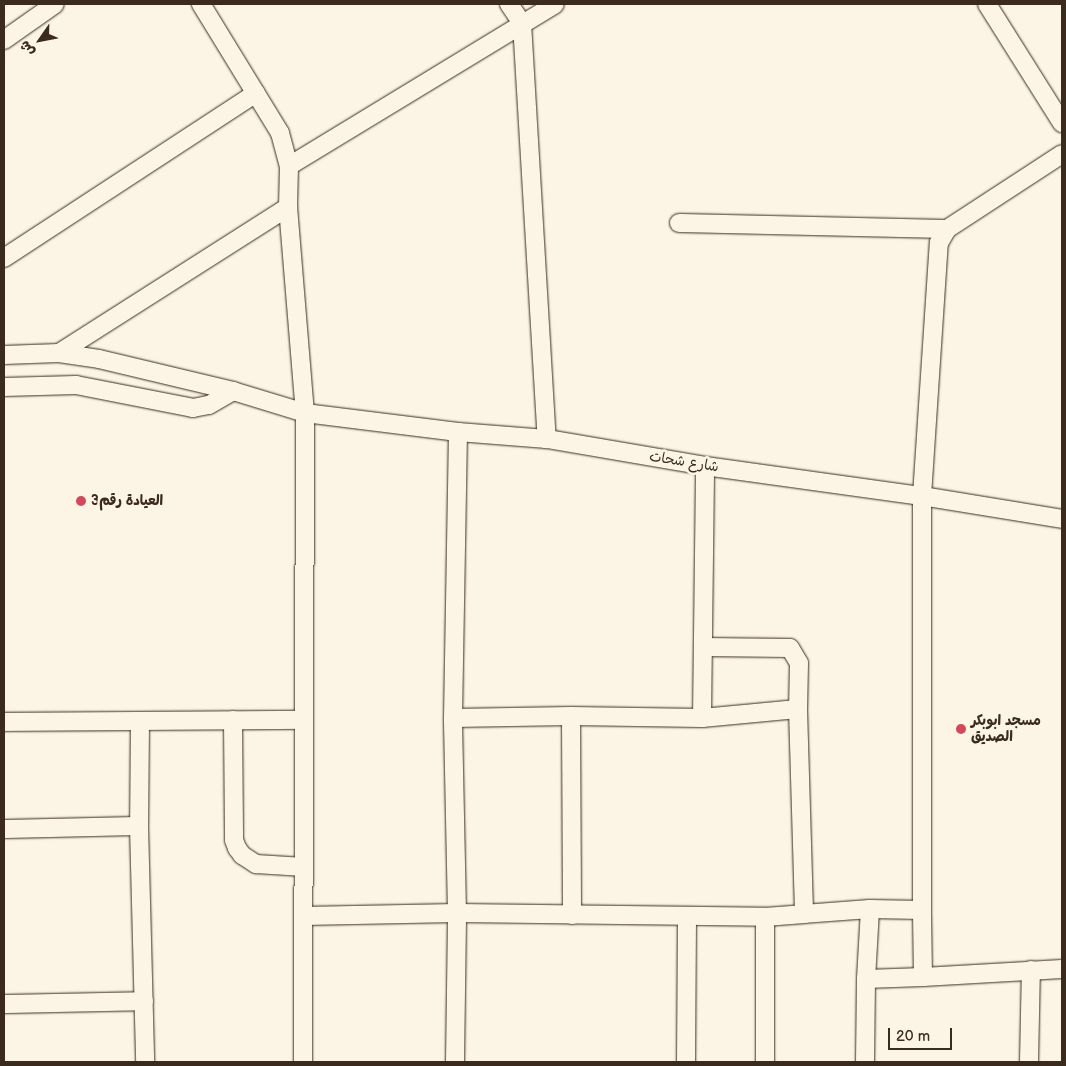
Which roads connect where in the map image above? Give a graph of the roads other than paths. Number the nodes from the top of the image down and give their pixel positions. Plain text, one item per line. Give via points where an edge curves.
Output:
1 (55, 4) edge
2 (201, 4) edge
3 (509, 4) edge
4 (555, 4) edge
5 (987, 4) edge
6 (522, 24) junction
7 (4, 40) edge
8 (256, 93) junction
9 (1062, 123) edge
10 (1062, 154) edge
11 (289, 166) junction
12 (288, 207) junction
13 (679, 223) dead end
14 (947, 229) junction
15 (4, 258) edge
16 (59, 353) junction
17 (4, 355) edge
18 (4, 387) edge
19 (233, 391) junction
20 (305, 413) junction
21 (458, 432) junction
22 (547, 440) junction
23 (705, 466) junction
24 (922, 496) junction
25 (1062, 519) edge
26 (704, 647) junction
27 (798, 709) junction
28 (571, 716) junction
29 (453, 718) junction
30 (702, 718) junction
31 (233, 720) junction
32 (304, 720) junction
33 (140, 721) junction
34 (4, 722) edge
35 (139, 826) junction
36 (4, 829) edge
37 (304, 867) junction
38 (870, 909) junction
39 (922, 910) junction
40 (457, 913) junction
41 (572, 914) junction
42 (804, 914) junction
43 (303, 916) junction
44 (765, 916) junction
45 (687, 917) junction
46 (1032, 970) junction
47 (1062, 970) edge
48 (923, 977) junction
49 (866, 979) junction
50 (144, 1001) junction
51 (4, 1004) edge
52 (145, 1062) edge
53 (303, 1062) edge
54 (455, 1062) edge
55 (686, 1062) edge
56 (765, 1062) edge
57 (866, 1062) edge
58 (1029, 1062) edge

1 - 7 street
2 - 8 street
3 - 6 street
4 - 6 street
5 - 9 street
6 - 11 street
6 - 22 street
8 - 11 street via 280,133
8 - 15 street
10 - 14 street
11 - 12 street
12 - 16 street
12 - 20 street
13 - 14 street
14 - 24 street via 939,242 937,256
16 - 17 street, شارع شحات
16 - 19 street, شارع شحات
18 - 19 street via 76,385 193,408 209,405
19 - 20 street, شارع شحات
20 - 21 street, شارع شحات
20 - 32 street
21 - 22 street, شارع شحات
21 - 29 street
22 - 23 street, شارع شحات
23 - 24 street, شارع شحات
23 - 26 street
24 - 25 street, شارع شحات
24 - 39 street
26 - 27 street via 790,648 799,663
26 - 30 street
27 - 30 street
27 - 42 street
28 - 29 street
28 - 30 street
28 - 41 street
29 - 40 street
31 - 32 street
31 - 33 street
31 - 37 street via 234,840 237,848 256,864
32 - 37 street
33 - 34 street
33 - 35 street
35 - 36 street
35 - 50 street
37 - 43 street
38 - 39 street
38 - 42 street
38 - 49 street
39 - 48 street
40 - 41 street
40 - 43 street
40 - 54 street
41 - 45 street
42 - 44 street
43 - 53 street
44 - 45 street
44 - 56 street
45 - 55 street
46 - 47 street
46 - 48 street
46 - 58 street
48 - 49 street
49 - 57 street
50 - 51 street
50 - 52 street

